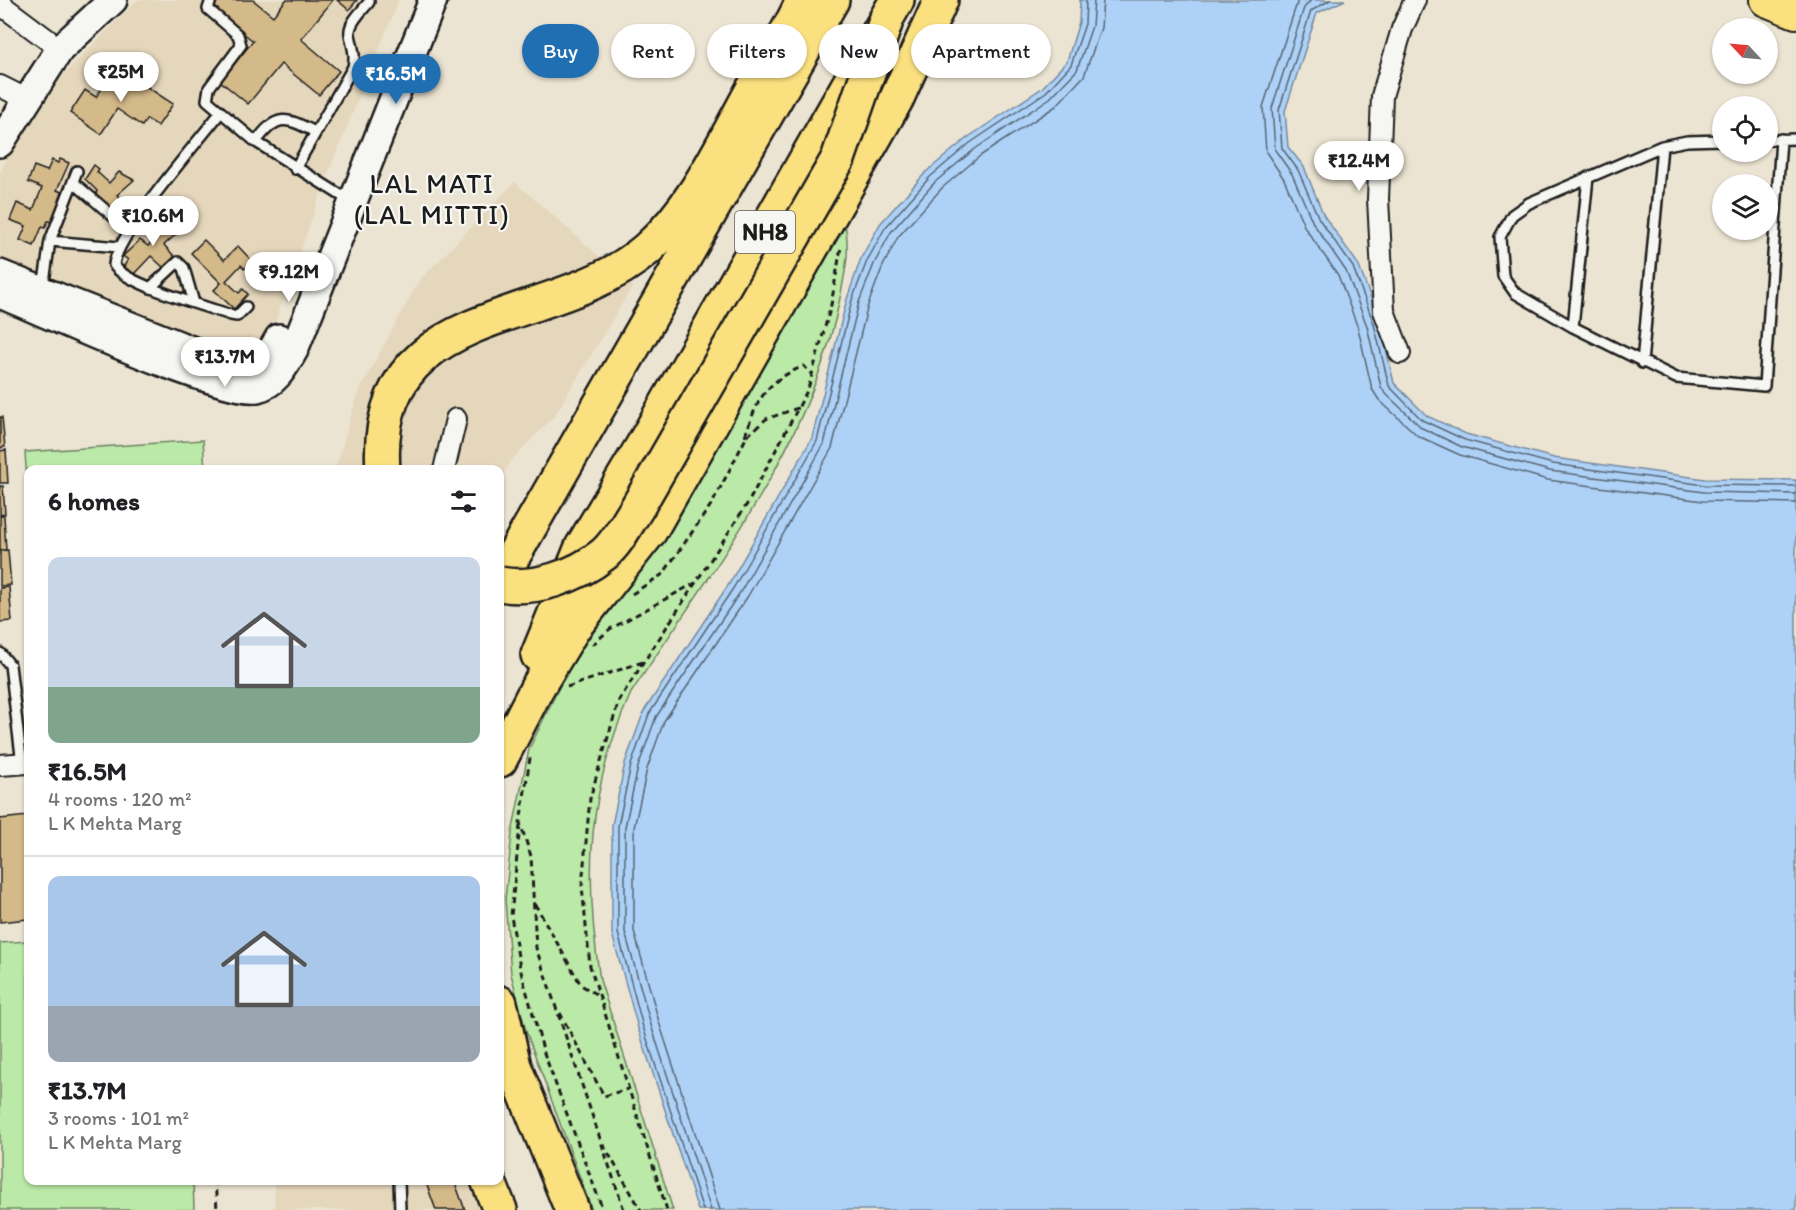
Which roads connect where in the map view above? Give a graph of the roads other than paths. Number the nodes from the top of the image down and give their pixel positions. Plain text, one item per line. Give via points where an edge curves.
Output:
1 (89, 0) edge
2 (113, 0) edge
3 (211, 0) edge
4 (414, 0) edge
5 (433, 0) edge
6 (803, 0) edge
7 (832, 0) edge
8 (941, 0) edge
9 (1415, 0) edge
10 (1766, 0) edge
11 (369, 2) dead end
12 (0, 4) edge
13 (892, 9) edge
14 (1796, 12) edge
15 (54, 44) junction
16 (12, 104) edge
17 (220, 113) junction
18 (315, 132) junction
19 (1778, 139) edge
20 (1781, 139) junction
21 (1796, 139) edge
22 (1712, 140) edge
23 (256, 142) junction
24 (1662, 146) junction
25 (295, 169) junction
26 (77, 171) dead end
27 (1588, 177) junction
28 (73, 182) junction
29 (345, 198) junction
30 (129, 230) junction
31 (50, 241) junction
32 (118, 247) junction
33 (0, 280) edge
34 (150, 288) junction
35 (40, 290) junction
36 (194, 303) junction
37 (246, 307) dead end
38 (61, 308) junction
39 (1573, 327) junction
40 (1400, 353) dead end
41 (1642, 363) junction
42 (456, 419) dead end
43 (382, 465) edge
44 (445, 465) edge
45 (504, 572) edge
46 (504, 584) edge
47 (0, 653) edge
48 (24, 756) edge
49 (510, 760) edge
50 (24, 763) edge
51 (0, 765) edge
52 (504, 1020) edge
53 (399, 1185) edge
54 (490, 1185) edge
55 (400, 1210) edge
56 (500, 1210) edge
57 (572, 1210) edge

1 - 15 main road
2 - 15 main road
3 - 17 lane via 208,9 242,40 207,93 207,100
4 - 29 main road
5 - 29 main road
6 - 43 highway via 699,186 666,231 646,250 597,283 466,328 431,348 413,364 396,393 384,424
7 - 45 highway
8 - 49 highway via 897,98 650,531 574,627 537,688
9 - 40 street via 1382,96 1378,199 1384,311
10 - 14 main road
11 - 18 lane via 349,33 356,57 353,67
12 - 15 street
13 - 46 highway, bridge via 838,159 627,524 605,553 585,566 536,584
13 - 49 highway, NH8, bridge via 582,547 540,648
15 - 16 main road
17 - 23 lane
17 - 30 lane
18 - 23 lane via 280,120 269,124
18 - 25 lane
19 - 20 lane
20 - 21 lane
20 - 41 lane via 1764,386 1676,378
22 - 24 lane
23 - 25 lane
24 - 27 lane
24 - 41 lane
25 - 29 lane
26 - 28 lane
27 - 39 lane
27 - 39 lane via 1529,203 1512,215 1500,237 1503,276 1515,293
28 - 30 lane
28 - 31 lane
29 - 38 main road via 264,364 234,367 169,352
30 - 32 lane
31 - 32 lane
31 - 35 lane
32 - 34 lane via 115,268
33 - 35 main road
33 - 38 main road
34 - 36 lane
34 - 36 lane via 178,262 184,268
35 - 38 main road
36 - 37 lane via 233,316
39 - 41 lane
42 - 44 street
47 - 48 lane via 10,665
50 - 51 street
52 - 57 highway via 514,1066
53 - 55 lane
54 - 56 highway

